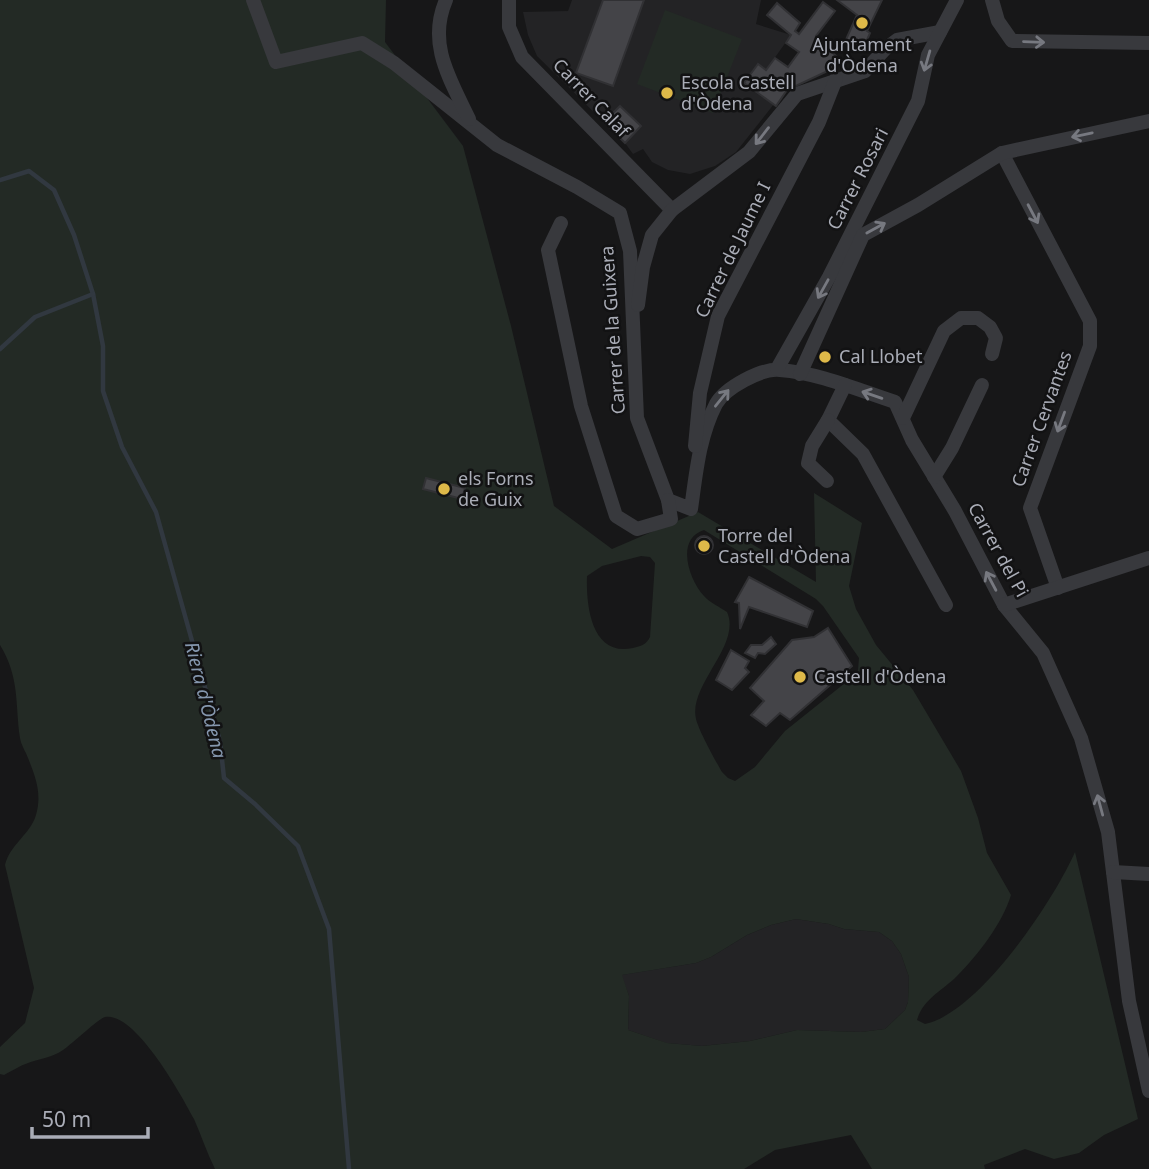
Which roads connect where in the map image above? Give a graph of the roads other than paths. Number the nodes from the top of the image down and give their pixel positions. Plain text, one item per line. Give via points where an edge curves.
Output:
1 (253, 0) edge
2 (446, 0) edge
3 (509, 0) edge
4 (957, 0) edge
5 (992, 0) edge
6 (940, 32) junction
7 (1149, 43) edge
8 (836, 79) junction
9 (1149, 121) edge
10 (471, 124) junction
11 (1002, 153) junction
12 (672, 210) junction
13 (561, 223) dead end
14 (632, 325) junction
15 (992, 354) dead end
16 (777, 369) junction
17 (800, 374) junction
18 (845, 385) junction
19 (982, 385) dead end
20 (903, 418) junction
21 (828, 420) junction
22 (934, 477) junction
23 (827, 481) dead end
24 (694, 490) junction
25 (668, 500) junction
26 (1149, 558) edge
27 (1058, 588) junction
28 (946, 605) dead end
29 (1004, 605) junction
30 (1113, 872) junction
31 (1149, 874) edge
32 (1149, 1091) edge

1 - 10 street, Carrer de la Guixera via 276,62 362,43
2 - 10 street via 438,26 439,50
3 - 12 street, Carrer Calaf via 509,27 523,57
4 - 6 street, Carrer Rosari
5 -> 7 street via 998,21 1012,41
6 - 8 street via 897,40 864,71
6 -> 16 street, Carrer Rosari via 928,55 918,101 830,278
8 -> 12 street via 797,94 749,152
8 - 24 street, Carrer de Jaume I via 819,121 718,316 700,393
9 -> 11 street
10 - 14 street, Carrer de la Guixera via 497,145 620,213 629,251
17 -> 11 street via 863,235
11 -> 27 street, Carrer Cervantes via 1090,321 1090,346 1030,508
12 - 14 street via 652,235
13 - 25 street via 548,250 581,406 616,516 637,529 671,519
14 - 25 street, Carrer de la Guixera via 637,418
15 - 20 street via 996,338 990,327 978,318 961,318 944,331
16 - 17 street, Carrer del Pi
24 -> 16 street via 707,425 717,402 734,385
17 - 18 street, Carrer del Pi
20 -> 18 street, Carrer del Pi via 895,402
18 - 21 street
19 - 22 street
20 - 22 street, Carrer del Pi
21 - 23 street via 812,446 808,463
21 - 28 street via 863,454
29 -> 22 street, Carrer del Pi
24 - 25 street via 691,509
26 - 27 street
27 - 29 street
30 -> 29 street, Carrer del Pi via 1108,832 1082,738 1043,653
30 - 31 street
30 - 32 street, Carrer del Pi via 1129,1001

